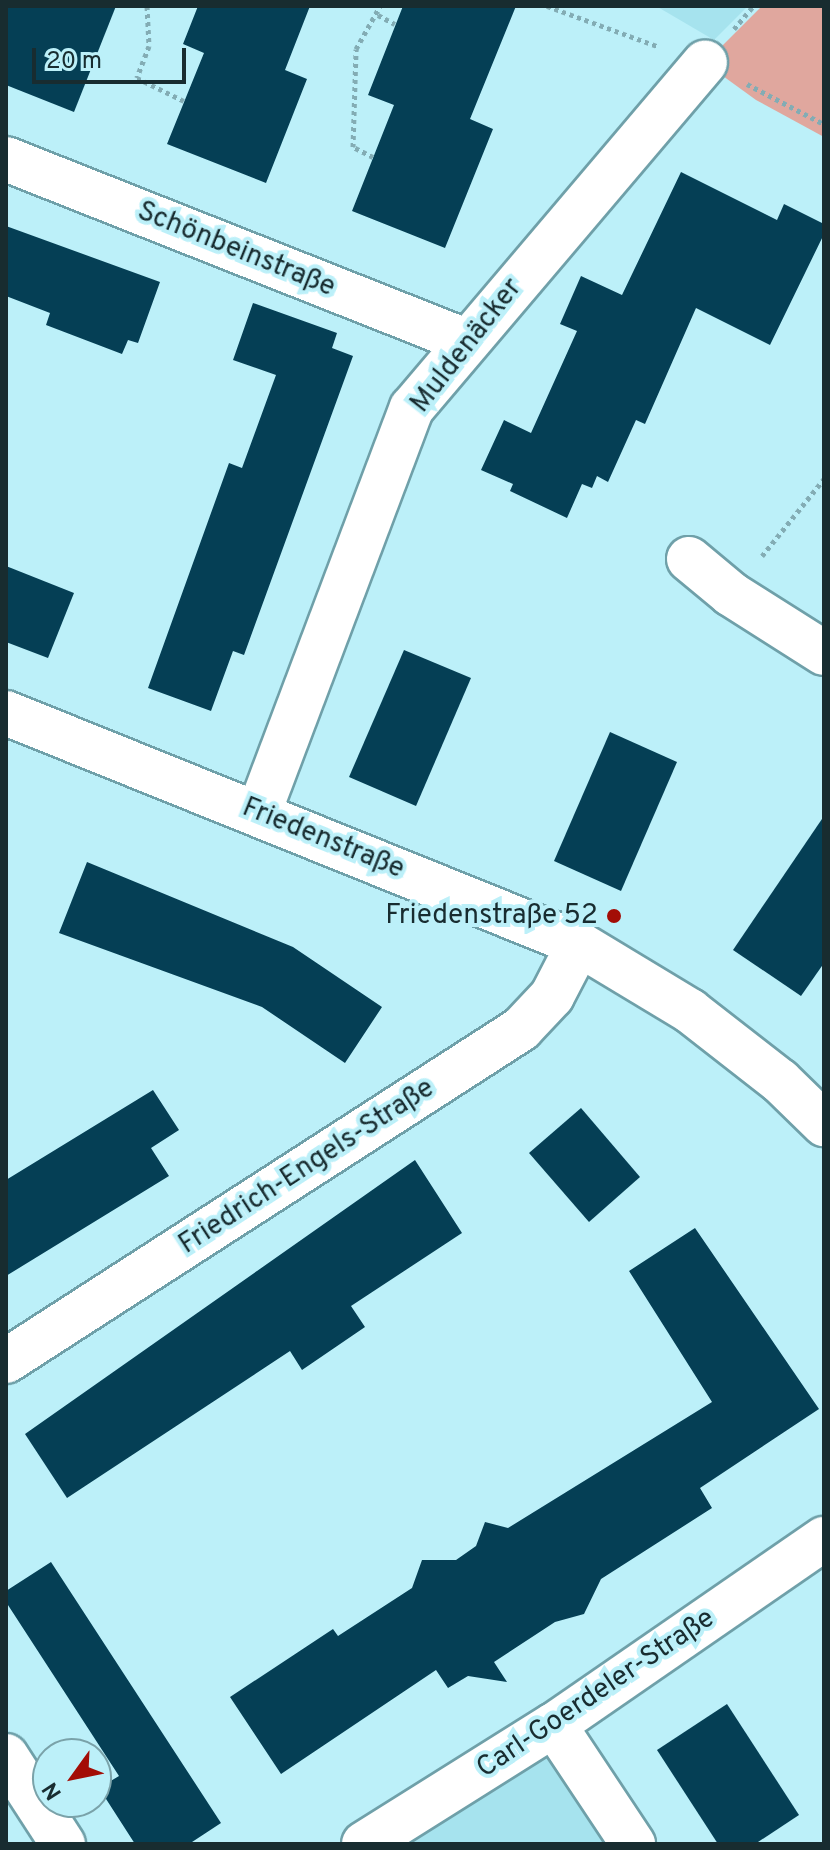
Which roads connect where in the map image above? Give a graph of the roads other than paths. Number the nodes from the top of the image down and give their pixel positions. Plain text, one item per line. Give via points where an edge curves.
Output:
1 (705, 63) road end
2 (6, 159) edge
3 (466, 341) junction
4 (689, 559) dead end
5 (824, 653) edge
6 (6, 713) edge
7 (259, 812) junction
8 (579, 944) junction
9 (824, 1124) edge
10 (6, 1361) edge
11 (824, 1539) edge
12 (554, 1725) junction
13 (6, 1756) edge
14 (63, 1844) edge
15 (364, 1844) edge
16 (633, 1844) edge

1 - 3 street, Muldenäcker
2 - 3 street, Schönbeinstraße
3 - 7 street, Muldenäcker via 412,408
4 - 5 street via 731,594
6 - 7 street, Friedenstraße
7 - 8 street, Friedenstraße
8 - 9 street, Friedenstraße via 690,1011 780,1081
8 - 10 street, Friedrich-Engels-Straße via 552,996 521,1029
11 - 12 street, Carl-Goerdeler-Straße
12 - 15 street, Carl-Goerdeler-Straße
12 - 16 street
13 - 14 street

